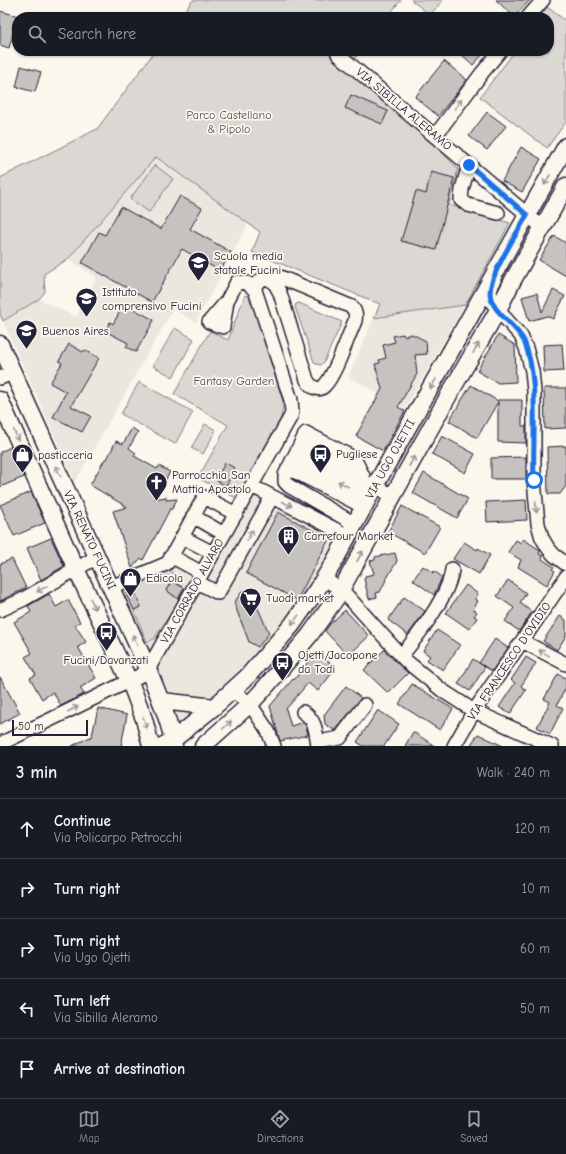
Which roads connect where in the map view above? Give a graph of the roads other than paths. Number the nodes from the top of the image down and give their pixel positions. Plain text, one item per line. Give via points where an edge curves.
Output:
1 (543, 0) edge
2 (532, 12) edge
3 (340, 56) edge
4 (496, 56) edge
5 (435, 136) junction
6 (566, 146) edge
7 (469, 165) junction
8 (566, 186) edge
9 (498, 213) dead end
10 (527, 215) junction
11 (542, 228) junction
12 (496, 272) junction
13 (265, 277) junction
14 (252, 287) junction
15 (227, 301) dead end
16 (498, 310) junction
17 (0, 344) edge
18 (6, 375) edge
19 (0, 400) edge
20 (295, 454) junction
21 (252, 486) junction
22 (370, 488) junction
23 (396, 490) junction
24 (272, 497) junction
25 (236, 514) junction
26 (193, 516) junction
27 (352, 530) junction
28 (224, 534) junction
29 (182, 537) junction
30 (213, 553) junction
31 (172, 556) junction
32 (97, 557) junction
33 (566, 564) edge
34 (76, 569) junction
35 (452, 569) dead end
36 (566, 577) edge
37 (199, 578) junction
38 (324, 579) junction
39 (111, 587) junction
40 (342, 590) junction
41 (0, 610) edge
42 (522, 641) junction
43 (401, 656) junction
44 (566, 664) edge
45 (148, 669) junction
46 (129, 680) junction
47 (232, 690) junction
48 (162, 701) junction
49 (250, 704) junction
50 (365, 706) dead end
51 (214, 707) junction
52 (474, 711) junction
53 (303, 712) dead end
54 (342, 742) edge
55 (0, 744) edge
56 (170, 744) edge
57 (318, 744) edge
58 (151, 746) edge
59 (203, 746) edge
60 (274, 746) edge
61 (454, 746) edge
62 (552, 746) edge

1 - 2 street
3 - 5 street, VIA SIBILLA ALERAMO
5 -> 4 street
5 - 7 street, VIA SIBILLA ALERAMO
6 -> 10 main road, VIA UGO OJETTI
7 - 9 street via 462,189 462,200 468,205
7 - 10 street, VIA SIBILLA ALERAMO
8 - 11 main road, VIA UGO OJETTI
10 - 11 street, VIA SIBILLA ALERAMO
10 - 12 main road, VIA UGO OJETTI
11 - 16 main road, VIA UGO OJETTI
12 - 16 street via 490,291 492,302
12 -> 22 main road, VIA UGO OJETTI
13 - 13 street via 280,277 355,310 355,321 334,370 322,388 309,385 280,293 274,282
13 - 14 street
14 - 15 street via 247,283 237,282
14 - 21 street, VIA CORRADO ALVARO via 291,400 292,412
23 -> 16 main road, VIA UGO OJETTI
16 -> 33 street via 519,333 526,348 533,377 534,473 538,524 548,548
17 - 18 main road, VIA RENATO FUCINI
32 -> 18 main road, VIA RENATO FUCINI
19 -> 34 main road, VIA RENATO FUCINI
20 - 22 street
22 -> 20 street via 349,476
20 - 22 street via 306,433 352,457
20 - 27 street via 285,478 287,485
21 - 24 street
21 - 25 street, VIA CORRADO ALVARO
22 - 23 street
22 - 27 main road, VIA UGO OJETTI
40 -> 23 main road, VIA UGO OJETTI
24 -> 27 street
37 -> 24 street via 218,593
25 - 26 street via 204,497
25 - 28 street, VIA CORRADO ALVARO
26 - 28 street
26 - 29 street
27 - 38 main road, VIA UGO OJETTI
28 - 30 street, VIA CORRADO ALVARO
29 - 30 street
29 - 31 street
30 - 37 street, VIA CORRADO ALVARO
31 - 37 street
31 - 39 street via 162,566
32 - 34 street
32 - 39 main road, VIA RENATO FUCINI
34 -> 41 street
34 -> 46 main road, VIA RENATO FUCINI
35 - 43 street via 450,583 444,594
36 - 42 street, VIA FRANCESCO D'OVIDIO
37 - 45 street, VIA CORRADO ALVARO
38 - 40 street
38 -> 47 main road, VIA UGO OJETTI via 271,650
45 -> 39 main road, VIA RENATO FUCINI
40 - 43 street
40 - 49 main road, VIA UGO OJETTI via 309,636
44 -> 42 street
42 - 52 street, VIA FRANCESCO D'OVIDIO
43 - 52 street via 433,684
45 - 46 street
45 - 48 main road, VIA RENATO FUCINI
55 -> 46 street
46 -> 58 main road, VIA RENATO FUCINI
47 - 49 street
47 - 51 main road, VIA UGO OJETTI
48 - 51 main road
48 - 56 main road, VIA RENATO FUCINI
59 -> 49 main road, VIA UGO OJETTI
49 - 60 street via 268,731
50 - 54 street via 340,738
51 - 56 main road, VIA UGO OJETTI
52 - 61 street, VIA FRANCESCO D'OVIDIO
52 - 62 street
53 - 57 street via 314,723
54 - 57 street

